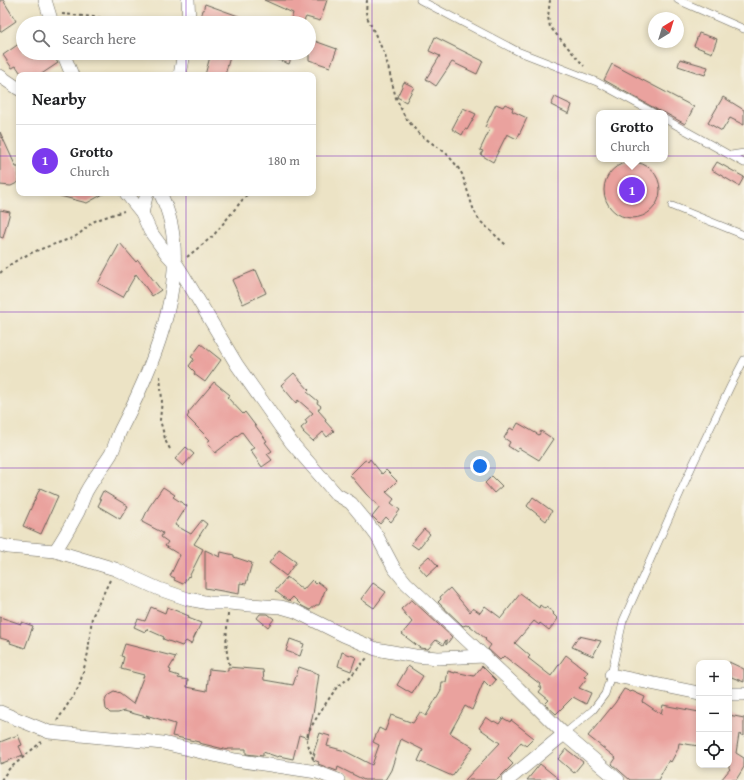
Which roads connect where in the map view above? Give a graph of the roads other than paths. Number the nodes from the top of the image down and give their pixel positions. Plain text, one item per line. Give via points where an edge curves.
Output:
1 (188, 0) edge
2 (420, 0) edge
3 (678, 0) edge
4 (189, 16) edge
5 (744, 29) edge
6 (66, 60) edge
7 (183, 60) edge
8 (71, 72) edge
9 (181, 72) edge
10 (0, 76) edge
11 (16, 87) edge
12 (648, 110) edge
13 (668, 121) edge
14 (744, 153) edge
15 (731, 156) junction
16 (744, 163) edge
17 (128, 196) edge
18 (146, 196) edge
19 (161, 196) edge
20 (672, 206) dead end
21 (139, 210) junction
22 (744, 235) edge
23 (175, 263) junction
24 (744, 360) edge
25 (0, 545) edge
26 (55, 551) junction
27 (484, 656) junction
28 (610, 675) junction
29 (696, 692) edge
30 (732, 694) edge
31 (744, 694) edge
32 (0, 712) edge
33 (564, 734) junction
34 (338, 780) edge
35 (508, 780) edge
36 (618, 780) edge

1 - 4 street
2 - 12 lane via 517,51 597,82
3 - 5 lane
6 - 8 street
7 - 9 street
10 - 11 street
13 - 15 lane
14 - 15 lane
15 - 16 lane
17 - 21 street
18 - 21 street
19 - 23 street via 174,236
20 - 22 lane
21 - 23 street via 150,231
23 - 26 street via 165,323 138,393 111,454 93,480 66,535
23 - 27 street via 237,365 291,442 336,494 351,503 365,520 406,583
24 - 28 lane via 684,484 623,621
25 - 26 street
26 - 27 street via 115,570 188,599 288,609 376,648 438,658
27 - 33 street
28 - 29 street
28 - 33 lane via 600,703
30 - 31 street
32 - 34 street via 49,732 163,743 235,760 317,772
33 - 35 street
33 - 36 street

